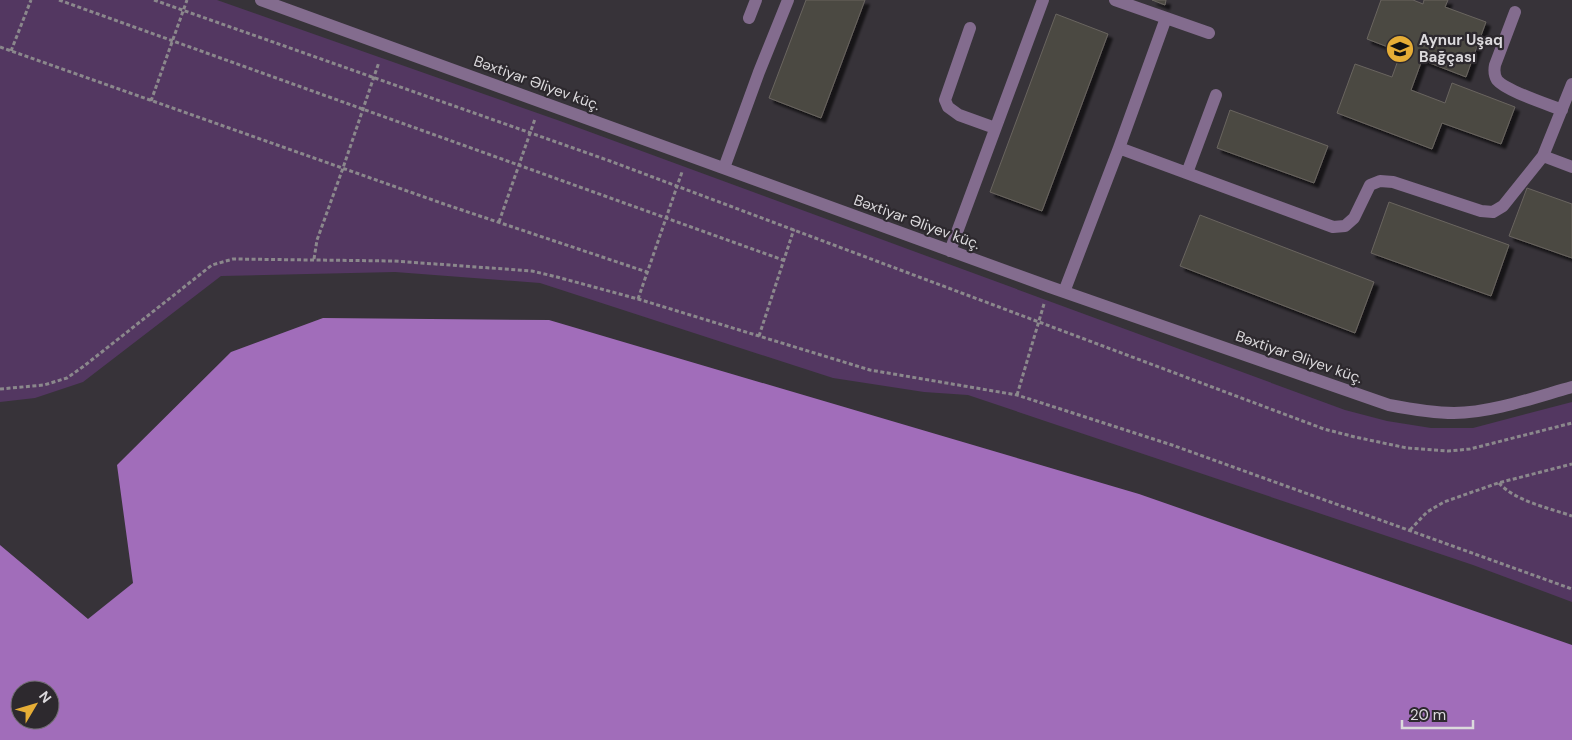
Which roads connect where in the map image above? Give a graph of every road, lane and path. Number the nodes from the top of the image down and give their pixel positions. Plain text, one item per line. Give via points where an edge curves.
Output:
1 (31, 0) edge
2 (59, 0) edge
3 (154, 0) edge
4 (187, 0) edge
5 (261, 0) edge
6 (756, 0) edge
7 (788, 0) edge
8 (1043, 0) edge
9 (1115, 0) edge
10 (184, 10) junction
11 (1515, 12) dead end
12 (749, 18) dead end
13 (1166, 18) junction
14 (970, 28) dead end
15 (1209, 33) dead end
16 (173, 41) junction
17 (385, 45) junction
18 (0, 47) edge
19 (11, 51) junction
20 (374, 77) junction
21 (1572, 84) edge
22 (1216, 95) dead end
23 (152, 101) junction
24 (541, 101) junction
25 (363, 109) junction
26 (1562, 110) junction
27 (995, 128) junction
28 (530, 133) junction
29 (1119, 148) junction
30 (688, 155) junction
31 (1543, 156) junction
32 (519, 166) junction
33 (1572, 167) edge
34 (343, 168) junction
35 (724, 168) junction
36 (1187, 173) junction
37 (676, 186) junction
38 (665, 218) junction
39 (499, 222) junction
40 (794, 229) junction
41 (950, 251) junction
42 (314, 260) junction
43 (784, 260) junction
44 (647, 272) junction
45 (1050, 287) junction
46 (1064, 292) junction
47 (638, 299) junction
48 (1039, 321) junction
49 (759, 336) junction
50 (1572, 388) edge
51 (0, 389) edge
52 (1017, 394) junction
53 (1572, 423) edge
54 (1572, 464) edge
55 (1498, 482) junction
56 (1572, 516) edge
57 (1410, 530) junction
58 (1572, 589) edge

1 - 19 path
2 - 16 path
3 - 10 path
4 - 10 path
5 - 17 street, Bəxtiyar Əliyev küç.
6 - 12 street
7 - 35 street
8 - 27 street
9 - 13 street
10 - 16 path
10 - 20 path
11 - 26 street via 1495,65 1497,80 1505,87
13 - 15 street
13 - 29 street
14 - 27 street via 945,100 948,107 959,115
16 - 23 path
16 - 25 path
17 - 20 path
17 - 24 street, Bəxtiyar Əliyev küç.
18 - 19 path
19 - 23 path
20 - 25 path
20 - 28 path
21 - 26 street
22 - 36 street
23 - 34 path
24 - 28 path
24 - 30 street, Bəxtiyar Əliyev küç.
25 - 32 path
25 - 34 path
26 - 31 street
27 - 41 street
28 - 32 path
28 - 37 path
29 - 36 street
29 - 46 street
30 - 35 street, Bəxtiyar Əliyev küç.
30 - 37 path
31 - 33 street
31 - 36 street via 1503,206 1494,212 1380,181 1370,185 1354,218 1345,226 1333,227
32 - 38 path
32 - 39 path
34 - 39 path
34 - 42 path via 317,240
35 - 41 street, Bəxtiyar Əliyev küç.
37 - 38 path
37 - 40 path
38 - 43 path
38 - 44 path
39 - 44 path
40 - 43 path
40 - 48 path
41 - 45 street, Bəxtiyar Əliyev küç.
42 - 47 path via 394,261 532,271
42 - 51 path via 233,258 212,265 67,378 44,385
43 - 49 path
44 - 47 path
45 - 46 street, Bəxtiyar Əliyev küç.
45 - 48 path
46 - 50 street, Bəxtiyar Əliyev küç. via 1389,405 1456,413 1490,409
47 - 49 path
48 - 52 path
48 - 53 path via 1324,429 1407,448 1470,449
49 - 52 path via 870,370
52 - 57 path
54 - 55 path
55 - 56 path via 1517,497
55 - 57 path via 1444,502 1426,512
57 - 58 path

